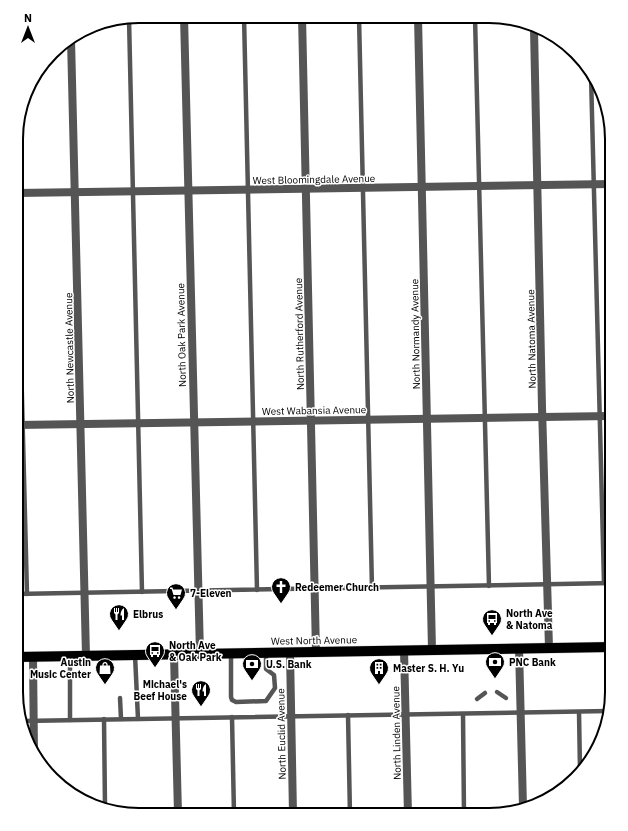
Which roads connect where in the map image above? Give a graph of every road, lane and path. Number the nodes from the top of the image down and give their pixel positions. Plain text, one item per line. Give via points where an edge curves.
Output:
1 (129, 23) edge
2 (184, 23) edge
3 (244, 23) edge
4 (302, 23) edge
5 (359, 23) edge
6 (418, 23) edge
7 (475, 23) edge
8 (534, 33) edge
9 (71, 46) edge
10 (591, 85) edge
11 (594, 184) junction
12 (605, 184) edge
13 (538, 185) junction
14 (479, 186) junction
15 (422, 187) junction
16 (363, 188) junction
17 (306, 189) junction
18 (248, 190) junction
19 (189, 191) junction
20 (75, 192) junction
21 (133, 192) junction
22 (23, 193) edge
23 (600, 416) junction
24 (605, 416) edge
25 (543, 417) junction
26 (485, 418) junction
27 (426, 419) junction
28 (311, 420) junction
29 (368, 420) junction
30 (253, 421) junction
31 (193, 422) junction
32 (138, 423) junction
33 (81, 424) junction
34 (23, 425) edge
35 (23, 510) edge
36 (604, 583) joint
37 (547, 585) junction
38 (489, 586) junction
39 (431, 587) junction
40 (372, 588) junction
41 (315, 589) junction
42 (257, 590) junction
43 (198, 591) junction
44 (142, 592) junction
45 (85, 593) junction
46 (23, 594) edge
47 (27, 594) junction
48 (605, 647) edge
49 (519, 648) junction
50 (549, 648) junction
51 (404, 650) junction
52 (432, 650) junction
53 (290, 652) junction
54 (316, 652) junction
55 (266, 653) junction
56 (200, 654) junction
57 (231, 654) junction
58 (135, 655) junction
59 (174, 655) junction
60 (70, 656) junction
61 (86, 656) junction
62 (23, 657) edge
63 (33, 657) junction
64 (497, 695) dead end
65 (485, 696) dead end
66 (120, 698) dead end
67 (506, 698) dead end
68 (477, 699) dead end
69 (603, 711) edge
70 (521, 712) junction
71 (579, 712) junction
72 (406, 714) junction
73 (463, 714) junction
74 (348, 715) junction
75 (291, 716) junction
76 (232, 717) junction
77 (176, 718) junction
78 (104, 719) junction
79 (121, 719) junction
80 (138, 719) junction
81 (34, 720) junction
82 (70, 720) junction
83 (27, 721) edge
84 (34, 741) edge
85 (580, 763) edge
86 (105, 803) edge
87 (523, 803) edge
88 (178, 808) edge
89 (234, 808) edge
90 (293, 808) edge
91 (350, 808) edge
92 (408, 808) edge
93 (464, 808) edge

1 - 21 lane
2 - 19 street, North Oak Park Avenue
3 - 18 lane
4 - 17 street, North Rutherford Avenue
5 - 16 lane
6 - 15 street, North Normandy Avenue
7 - 14 lane
8 - 13 street, North Natoma Avenue
9 - 20 street, North Newcastle Avenue
10 - 11 lane
11 - 12 street, West Bloomingdale Avenue
11 - 13 street, West Bloomingdale Avenue
11 - 23 lane
13 - 14 street, West Bloomingdale Avenue
13 - 25 street, North Natoma Avenue
14 - 15 street, West Bloomingdale Avenue
14 - 26 lane
15 - 16 street, West Bloomingdale Avenue
15 - 27 street, North Normandy Avenue
16 - 17 street, West Bloomingdale Avenue
16 - 29 lane
17 - 18 street, West Bloomingdale Avenue
17 - 28 street, North Rutherford Avenue
18 - 19 street, West Bloomingdale Avenue
18 - 30 lane
19 - 21 street, West Bloomingdale Avenue
19 - 31 street, North Oak Park Avenue
20 - 21 street, West Bloomingdale Avenue
20 - 22 street, West Bloomingdale Avenue
20 - 33 street, North Newcastle Avenue
21 - 32 lane
23 - 24 street, West Wabansia Avenue
23 - 25 street, West Wabansia Avenue
23 - 36 lane
25 - 26 street, West Wabansia Avenue
25 - 37 street, North Natoma Avenue
26 - 27 street, West Wabansia Avenue
26 - 38 lane
27 - 29 street, West Wabansia Avenue
27 - 39 street, North Normandy Avenue
28 - 29 street, West Wabansia Avenue
28 - 30 street, West Wabansia Avenue
28 - 41 street, North Rutherford Avenue
29 - 40 lane
30 - 31 street, West Wabansia Avenue
30 - 42 lane
31 - 32 street, West Wabansia Avenue
31 - 43 street, North Oak Park Avenue
32 - 33 street, West Wabansia Avenue
32 - 44 lane
33 - 34 street, West Wabansia Avenue
33 - 45 street, North Newcastle Avenue
35 - 47 lane
36 - 37 lane
37 - 38 lane
37 - 50 street, North Natoma Avenue
38 - 39 lane
39 - 40 lane
39 - 52 street, North Normandy Avenue
40 - 41 lane
41 - 42 lane
41 - 54 street, North Rutherford Avenue
42 - 43 lane
43 - 44 lane
43 - 56 street, North Oak Park Avenue
44 - 45 lane
45 - 47 lane
45 - 61 street, North Newcastle Avenue
46 - 47 lane
48 - 50 main road, West North Avenue
49 - 50 main road, West North Avenue
49 - 52 main road, West North Avenue
49 - 70 street
51 - 52 main road, West North Avenue
51 - 54 main road, West North Avenue
51 - 72 street, North Linden Avenue
53 - 54 main road, West North Avenue
53 - 55 main road, West North Avenue
53 - 75 street, North Euclid Avenue
55 - 57 main road, West North Avenue
55 - 57 lane via 266,669 274,675 275,688 266,701 236,702 231,697
56 - 57 main road, West North Avenue
56 - 59 main road, West North Avenue
58 - 59 main road, West North Avenue
58 - 61 main road, West North Avenue
58 - 80 lane
59 - 77 street
60 - 61 main road, West North Avenue
60 - 63 main road, West North Avenue
60 - 82 lane
62 - 63 main road, West North Avenue
63 - 81 street
64 - 67 lane
65 - 68 lane
66 - 79 lane
69 - 71 lane
70 - 71 lane
70 - 73 lane
70 - 87 street
71 - 85 lane
72 - 73 lane
72 - 74 lane
72 - 92 street, North Linden Avenue
73 - 93 lane
74 - 75 lane
74 - 91 lane
75 - 76 lane
75 - 90 street, North Euclid Avenue
76 - 77 lane
76 - 89 lane
77 - 80 lane
77 - 88 street
78 - 79 lane
78 - 82 lane
78 - 86 lane
79 - 80 lane
81 - 82 lane
81 - 83 lane
81 - 84 street

